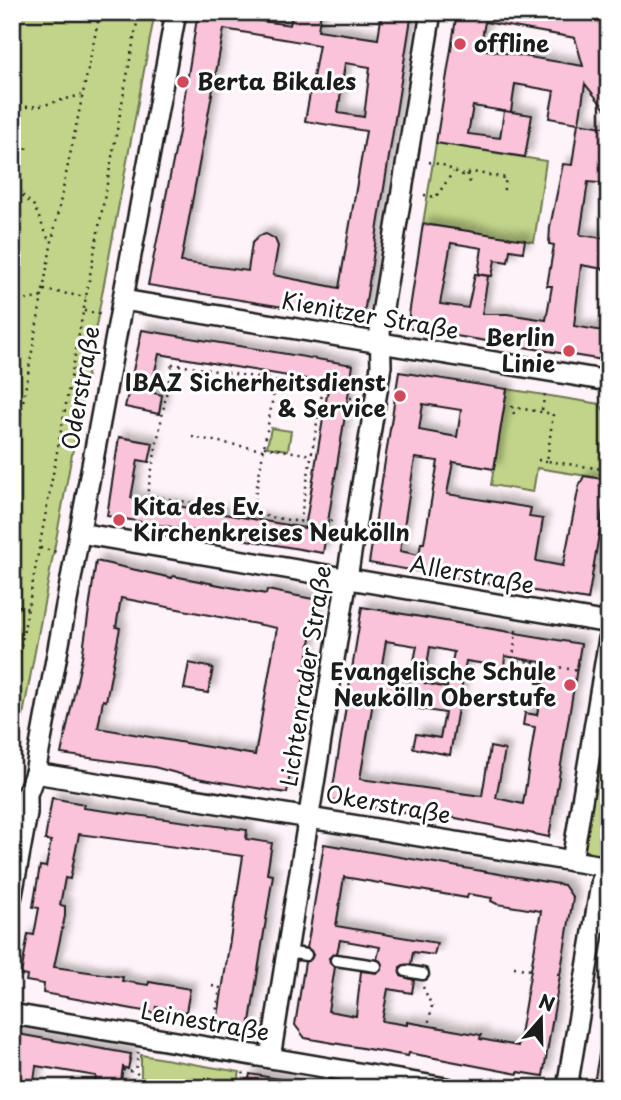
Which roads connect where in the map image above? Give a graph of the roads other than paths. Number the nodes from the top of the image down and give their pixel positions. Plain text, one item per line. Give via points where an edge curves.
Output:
1 (176, 12) edge
2 (431, 12) edge
3 (122, 300) junction
4 (381, 343) junction
5 (609, 381) edge
6 (79, 533) junction
7 (346, 579) junction
8 (609, 623) edge
9 (609, 639) edge
10 (35, 773) junction
11 (308, 816) junction
12 (572, 861) junction
13 (606, 861) edge
14 (12, 895) edge
15 (336, 960) dead end
16 (376, 966) dead end
17 (406, 971) dead end
18 (424, 974) dead end
19 (12, 1014) edge
20 (270, 1058) junction
21 (390, 1083) edge
22 (446, 1088) edge
23 (567, 1088) edge

1 - 3 street, Oderstraße
2 - 4 street, Lichtenrader Straße via 380,326
3 - 4 street, Kienitzer Straße
3 - 6 street, Oderstraße
4 - 5 street, Kienitzer Straße
4 - 7 street, Lichtenrader Straße
6 - 7 street, Allerstraße
6 - 10 street, Oderstraße
7 - 8 street, Allerstraße
7 - 11 street, Lichtenrader Straße
9 - 12 street
10 - 11 street, Okerstraße
10 - 14 street, Oderstraße via 40,791 27,813
11 - 12 street, Okerstraße
11 - 20 street, Lichtenrader Straße via 296,953
12 - 13 street, Okerstraße
13 - 23 street
15 - 16 lane
17 - 18 lane
19 - 20 street, Leinestraße
20 - 21 street, Leinestraße
21 - 22 street, Leinestraße

